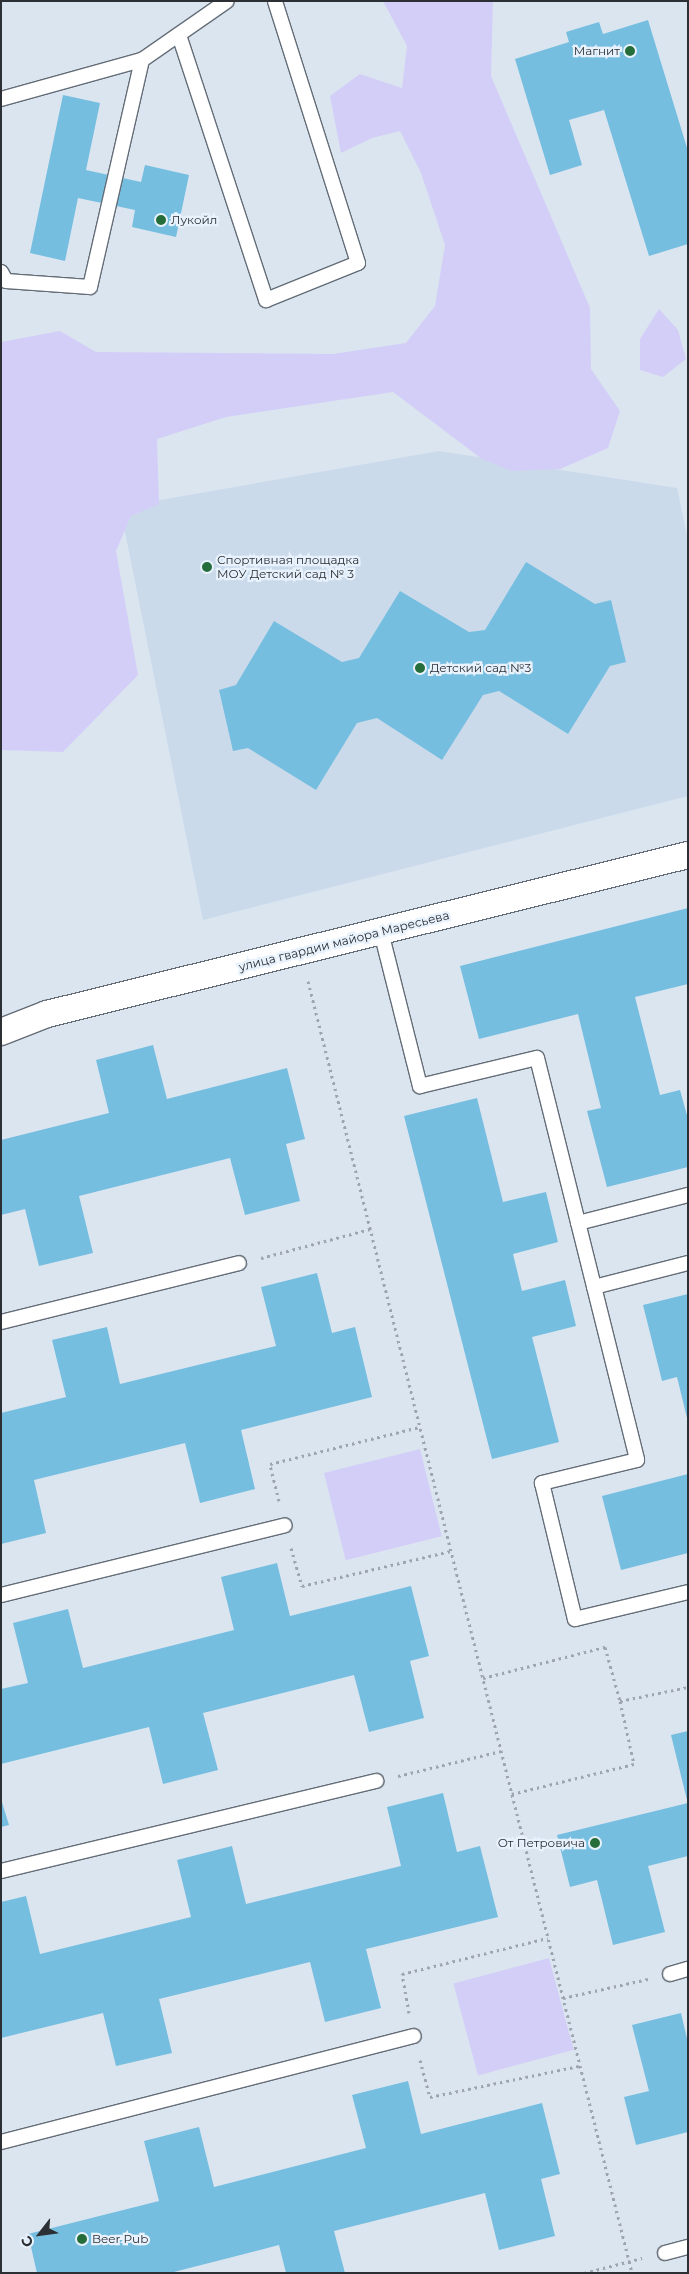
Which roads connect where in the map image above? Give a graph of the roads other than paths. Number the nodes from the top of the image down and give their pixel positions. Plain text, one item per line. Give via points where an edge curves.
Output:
1 (227, 1) edge
2 (275, 1) edge
3 (179, 35) junction
4 (142, 60) junction
5 (1, 99) edge
6 (1, 272) edge
7 (688, 855) edge
8 (381, 932) junction
9 (1, 1032) edge
10 (688, 1195) edge
11 (578, 1223) junction
12 (688, 1263) edge
13 (239, 1264) road end
14 (594, 1287) junction
15 (1, 1322) edge
16 (284, 1525) road end
17 (688, 1592) edge
18 (1, 1595) edge
19 (376, 1781) road end
20 (1, 1870) edge
21 (688, 1969) edge
22 (670, 1974) road end
23 (414, 2036) road end
24 (1, 2142) edge
25 (688, 2247) edge
26 (665, 2253) dead end

1 - 3 lane
2 - 3 lane via 358,263 266,300
3 - 4 lane
4 - 5 lane
4 - 6 lane via 90,287 6,281
7 - 8 street, улица гвардии майора Маресьева
8 - 9 street, улица гвардии майора Маресьева via 47,1014
8 - 11 lane via 420,1086 537,1058
10 - 11 lane
11 - 14 lane
12 - 14 lane
13 - 15 lane
14 - 17 lane via 637,1460 542,1482 575,1619
16 - 18 lane
19 - 20 lane
21 - 22 lane
23 - 24 lane
25 - 26 lane

